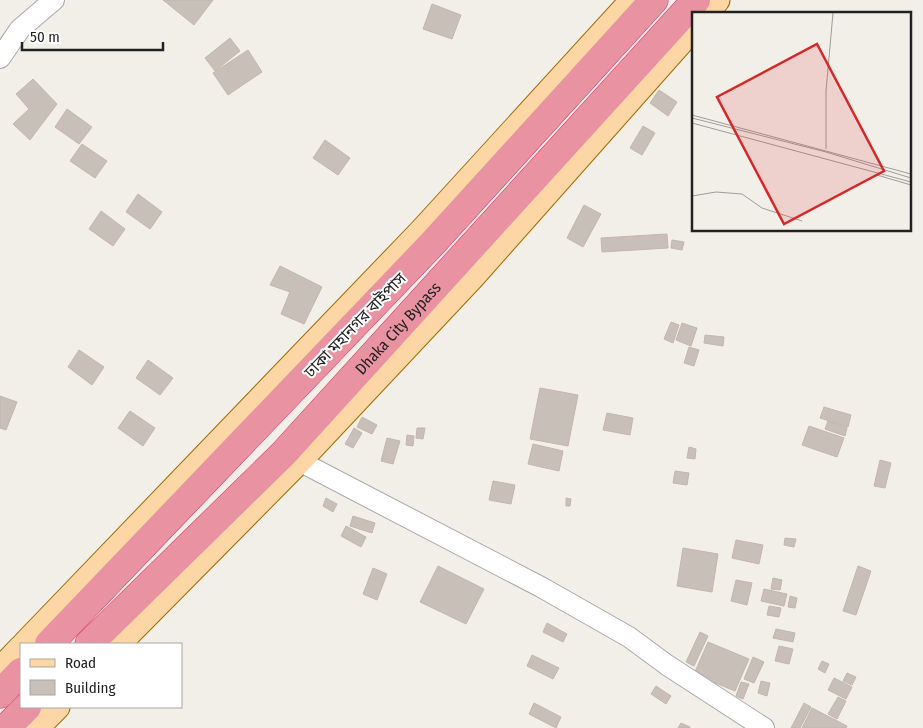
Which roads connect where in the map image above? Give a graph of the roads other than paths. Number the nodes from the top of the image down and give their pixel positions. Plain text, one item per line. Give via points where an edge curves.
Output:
1 (54, 0) edge
2 (633, 0) edge
3 (654, 0) edge
4 (696, 0) edge
5 (717, 0) edge
6 (707, 12) edge
7 (692, 29) edge
8 (0, 58) edge
9 (299, 462) junction
10 (26, 643) edge
11 (50, 643) edge
12 (90, 643) edge
13 (119, 643) edge
14 (20, 649) edge
15 (0, 670) edge
16 (20, 673) edge
17 (0, 694) edge
18 (26, 708) edge
19 (56, 708) edge
20 (6, 728) edge
21 (36, 728) edge
22 (764, 728) edge

1 - 8 street via 20,30
2 - 10 main road via 422,231
3 - 11 highway, ঢাকা মহানগর বাইপাস via 425,251
4 - 12 highway, Dhaka City Bypass via 283,454
5 - 6 main road
7 - 9 main road via 472,277
9 - 13 main road
9 - 22 street via 629,637
14 - 15 main road
16 - 17 highway
18 - 20 highway
19 - 21 main road

